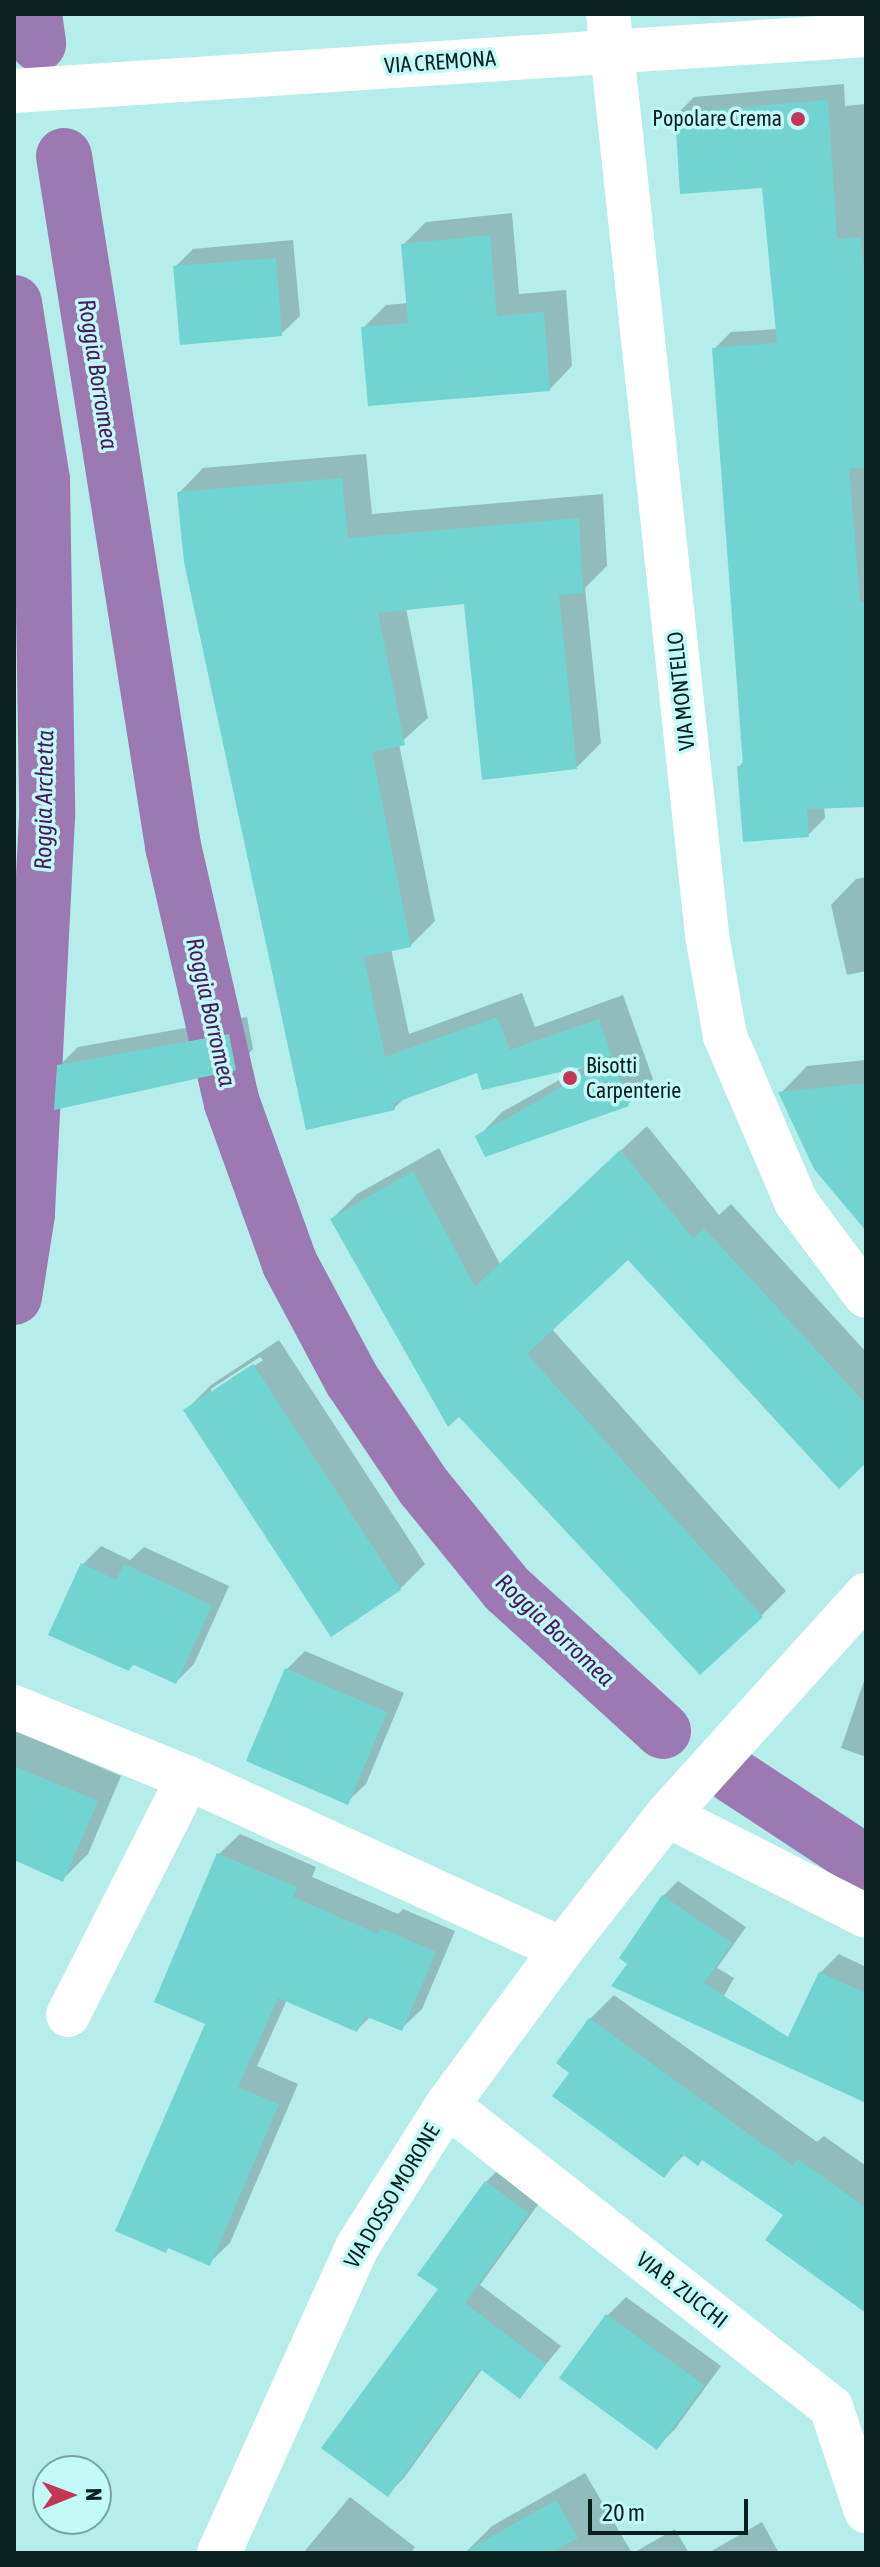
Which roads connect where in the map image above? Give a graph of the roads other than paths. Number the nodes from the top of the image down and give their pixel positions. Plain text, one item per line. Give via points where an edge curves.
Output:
1 (609, 32) edge
2 (866, 35) edge
3 (14, 91) edge
4 (866, 1296) edge
5 (866, 1595) edge
6 (14, 1707) edge
7 (188, 1778) junction
8 (667, 1815) junction
9 (866, 1916) edge
10 (562, 1949) junction
11 (68, 2015) dead end
12 (447, 2105) junction
13 (866, 2511) edge
14 (219, 2553) edge

1 - 2 street, VIA CREMONA
1 - 3 street, VIA CREMONA
1 - 4 street, VIA MONTELLO via 707,935 725,1036 796,1202
5 - 8 street, VIA DOSSO MORONE
6 - 7 street
7 - 10 street
7 - 11 street
8 - 9 street
8 - 10 street, VIA DOSSO MORONE
10 - 12 street, VIA DOSSO MORONE
12 - 13 street, VIA B. ZUCCHI via 831,2407
12 - 14 street, VIA DOSSO MORONE via 357,2247

